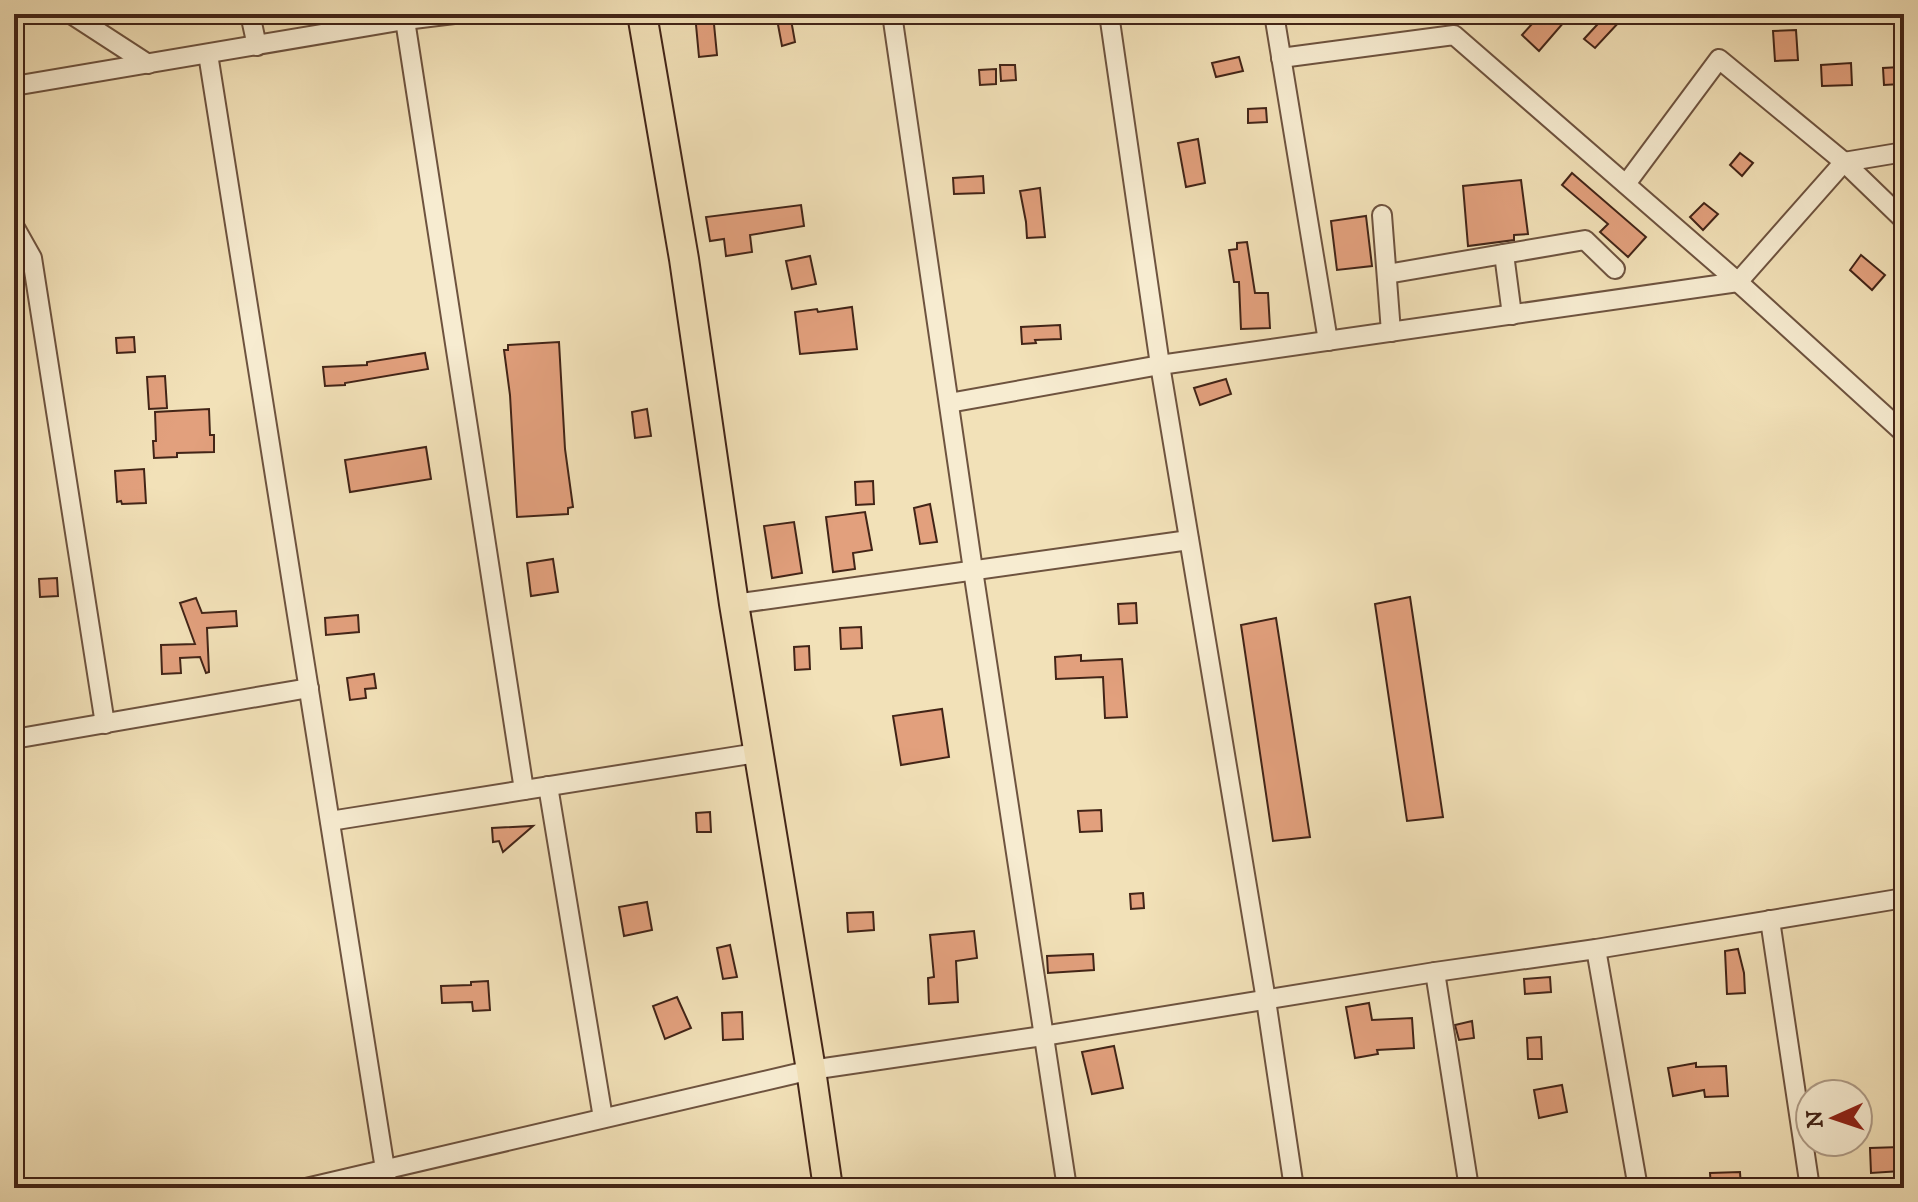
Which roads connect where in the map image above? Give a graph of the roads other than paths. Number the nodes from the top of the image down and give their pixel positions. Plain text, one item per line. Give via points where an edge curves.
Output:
1 (71, 14) edge
2 (250, 14) edge
3 (454, 14) edge
4 (642, 14) edge
5 (892, 14) edge
6 (1109, 14) edge
7 (1274, 14) edge
8 (393, 20) edge
9 (257, 46) junction
10 (208, 54) junction
11 (1281, 58) junction
12 (148, 64) junction
13 (14, 86) edge
14 (1904, 152) edge
15 (1844, 162) junction
16 (1626, 184) junction
17 (1382, 215) dead end
18 (1904, 220) edge
19 (14, 226) edge
20 (1504, 254) junction
21 (1615, 269) dead end
22 (1387, 274) junction
23 (1738, 282) junction
24 (1512, 315) junction
25 (1391, 332) junction
26 (1328, 341) junction
27 (1160, 365) junction
28 (949, 403) junction
29 (1904, 433) edge
30 (1189, 540) junction
31 (973, 570) junction
32 (734, 604) junction
33 (309, 688) junction
34 (105, 724) junction
35 (14, 739) edge
36 (757, 753) junction
37 (548, 786) junction
38 (524, 790) junction
39 (330, 821) junction
40 (1904, 898) edge
41 (1770, 920) junction
42 (1596, 949) junction
43 (1435, 972) junction
44 (1266, 1000) junction
45 (1043, 1036) junction
46 (811, 1070) junction
47 (603, 1118) junction
48 (385, 1168) junction
49 (306, 1188) edge
50 (388, 1188) edge
51 (828, 1188) edge
52 (1067, 1188) edge
53 (1294, 1188) edge
54 (1469, 1188) edge
55 (1638, 1188) edge
56 (1810, 1188) edge

1 - 12 street
2 - 9 street
3 - 8 street
4 - 32 highway
5 - 28 street
6 - 27 street
7 - 11 street
8 - 9 street
8 - 38 street
9 - 10 street
10 - 12 street
10 - 33 street
11 - 16 street via 1454,35
11 - 26 street
12 - 13 street
14 - 15 street
15 - 16 street via 1719,59
15 - 18 street
15 - 23 street
16 - 23 street
17 - 22 street
19 - 34 street via 32,258
20 - 21 street via 1585,240
20 - 22 street
20 - 24 street
22 - 25 street
23 - 24 street
23 - 29 street
24 - 25 street
25 - 26 street
26 - 27 street
27 - 28 street
27 - 30 street
28 - 31 street
30 - 31 street
30 - 44 street
31 - 32 street
31 - 45 street
32 - 36 highway
33 - 34 street
33 - 39 street
34 - 35 street
36 - 37 street
36 - 46 highway
37 - 38 street
37 - 47 street
38 - 39 street
39 - 48 street
40 - 41 street
41 - 42 street
41 - 56 street
42 - 43 street
42 - 55 street
43 - 44 street
43 - 54 street
44 - 45 street
44 - 53 street
45 - 46 street
45 - 52 street
46 - 47 street
46 - 51 highway
47 - 48 street
48 - 49 street
48 - 50 street

